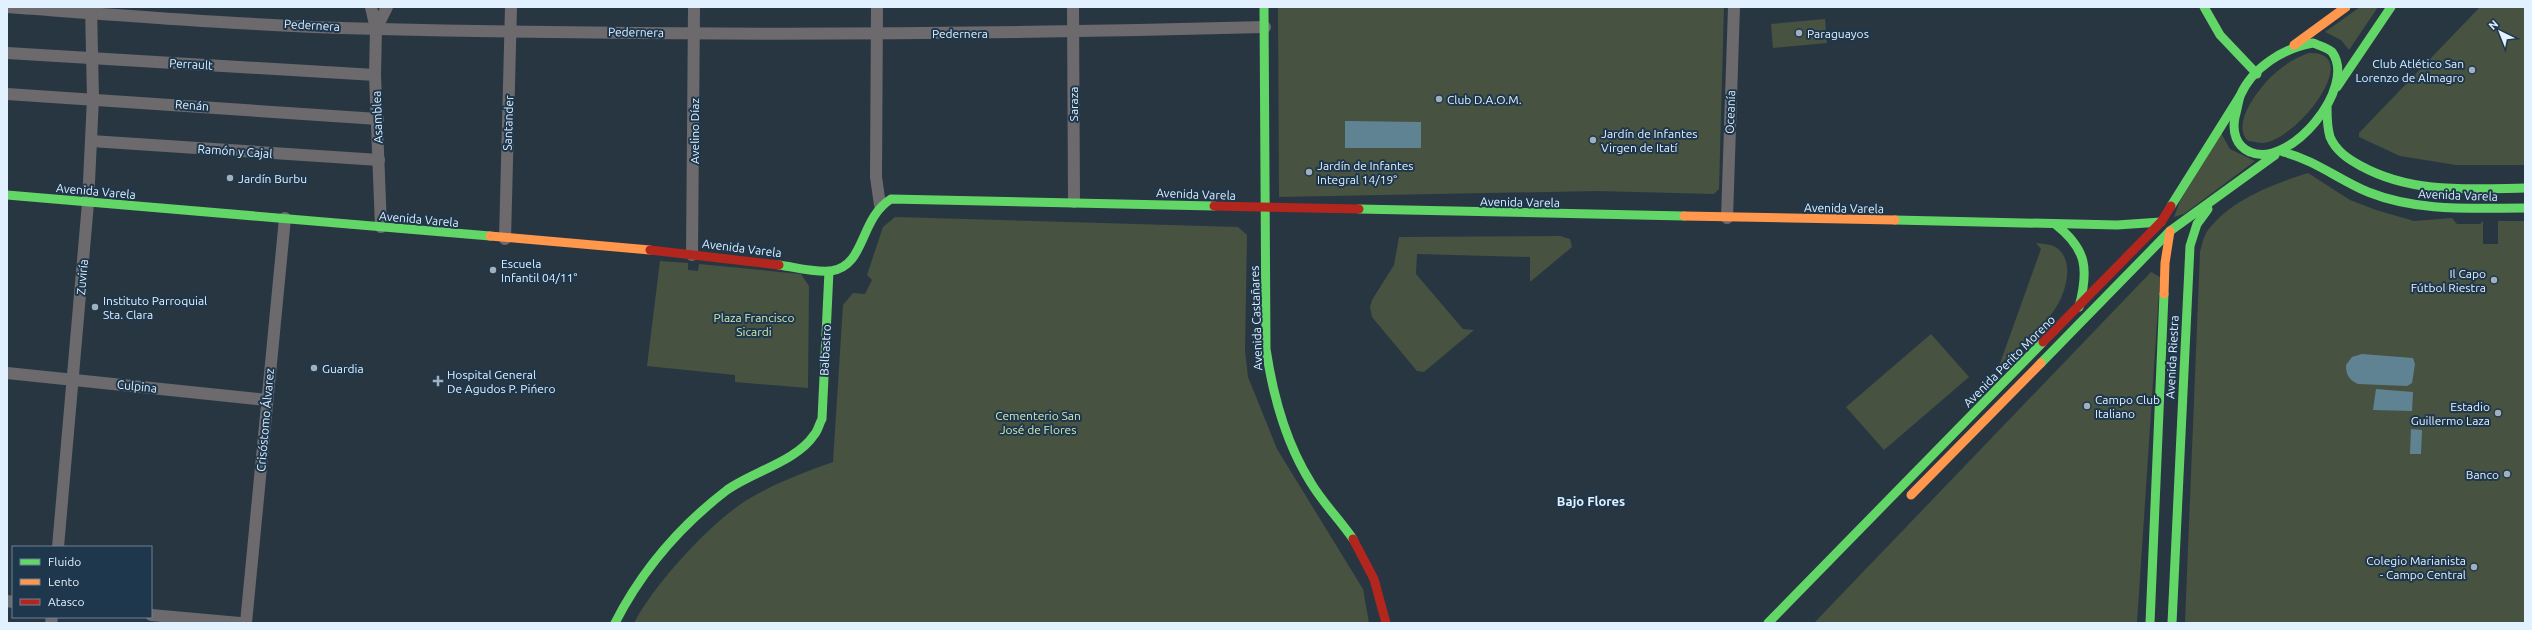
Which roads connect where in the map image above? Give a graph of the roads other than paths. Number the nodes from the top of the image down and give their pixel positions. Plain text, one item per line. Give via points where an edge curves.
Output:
1 (7, 7) edge
2 (371, 7) edge
3 (387, 7) edge
4 (511, 7) edge
5 (694, 7) edge
6 (877, 7) edge
7 (1073, 7) edge
8 (1264, 7) edge
9 (1734, 7) edge
10 (2204, 7) edge
11 (2346, 7) edge
12 (2391, 7) edge
13 (91, 10) edge
14 (1265, 27) junction
15 (376, 29) junction
16 (511, 30) junction
17 (694, 32) junction
18 (1073, 32) junction
19 (876, 33) junction
20 (2287, 50) junction
21 (7, 53) edge
22 (93, 58) junction
23 (2257, 74) junction
24 (375, 75) junction
25 (2334, 92) junction
26 (7, 94) edge
27 (2240, 96) junction
28 (93, 98) junction
29 (2327, 107) junction
30 (378, 119) junction
31 (91, 142) junction
32 (2279, 153) junction
33 (379, 160) junction
34 (2525, 188) edge
35 (7, 195) edge
36 (2219, 196) junction
37 (1074, 202) junction
38 (88, 203) junction
39 (880, 205) junction
40 (1265, 208) junction
41 (2525, 208) edge
42 (285, 218) junction
43 (1726, 218) junction
44 (2161, 222) junction
45 (2055, 224) junction
46 (381, 227) junction
47 (2170, 231) junction
48 (505, 239) junction
49 (692, 255) junction
50 (2146, 255) junction
51 (2165, 263) junction
52 (829, 271) junction
53 (2078, 308) junction
54 (7, 373) edge
55 (74, 379) junction
56 (267, 400) junction
57 (2169, 427) junction
58 (1906, 500) dead end
59 (58, 546) edge
60 (152, 615) edge
61 (240, 623) edge
62 (246, 623) edge
63 (615, 623) edge
64 (1386, 623) edge
65 (1768, 623) edge
66 (2150, 623) edge
67 (2172, 623) edge

1 - 13 street, Pedernera
2 - 15 street, Asamblea
3 - 15 street
4 - 16 street, Santander
5 - 17 street, Avelino Díaz
6 - 19 street
7 - 18 street, Saraza
8 - 14 main road, Avenida Castañares
9 - 43 street, Oceanía
10 - 23 main road via 2230,48
11 - 20 main road
12 - 25 main road
13 - 15 street, Pedernera
13 - 22 street, Zuviría
14 - 18 street, Pedernera
14 - 40 main road, Avenida Castañares
15 - 16 street, Pedernera
15 - 24 street, Asamblea
16 - 17 street, Pedernera
16 - 48 street, Santander
17 - 19 street, Pedernera
17 - 49 street, Avelino Díaz
18 - 19 street, Pedernera
18 - 37 street, Saraza
19 - 39 street via 876,177
20 - 23 main road
20 - 25 main road via 2313,43 2327,46 2338,65
21 - 22 street, Perrault
22 - 24 street, Perrault
22 - 28 street, Zuviría
23 - 27 main road
24 - 30 street, Asamblea
25 - 29 main road
26 - 28 street, Renán
27 - 32 main road via 2234,122 2238,142 2262,156
27 - 44 main road, Avenida Perito Moreno
28 - 30 street, Renán
28 - 31 street, Zuviría
29 - 32 main road via 2300,139
29 - 34 main road, Avenida Varela via 2327,129 2332,144 2343,156 2388,180 2425,188
30 - 33 street, Asamblea
31 - 33 street, Ramón y Cajal
31 - 38 street, Zuviría
32 - 36 main road, Avenida Perito Moreno
32 - 41 main road, Avenida Varela via 2309,158 2367,192 2416,207
33 - 46 street, Asamblea
35 - 38 main road, Avenida Varela
36 - 47 main road, Avenida Perito Moreno
36 - 57 main road, Avenida Riestra via 2197,224 2190,246
37 - 39 main road, Avenida Varela via 891,199
37 - 40 main road, Avenida Varela
38 - 42 main road, Avenida Varela
38 - 55 street, Zuviría
39 - 52 main road via 870,218 854,257 839,270
40 - 43 main road, Avenida Varela
40 - 64 main road, Avenida Castañares via 1266,349 1276,403 1289,442 1306,476 1354,540 1368,566
42 - 46 main road, Avenida Varela
42 - 56 street, Crisóstomo Álvarez
43 - 45 main road, Avenida Varela
44 - 45 main road, Avenida Varela via 2117,225
44 - 47 main road
44 - 53 main road, Avenida Perito Moreno
45 - 53 main road via 2073,239 2084,259 2086,275
46 - 48 main road, Avenida Varela
47 - 50 main road, Avenida Perito Moreno
47 - 51 main road, Avenida Riestra
48 - 49 main road, Avenida Varela
49 - 52 main road, Avenida Varela
50 - 51 main road via 2158,254
50 - 58 main road, Avenida Perito Moreno
51 - 57 main road, Avenida Riestra
52 - 63 main road, Balbastro via 822,419 815,435 803,446 729,489 697,515 655,559 635,587
53 - 65 main road, Avenida Perito Moreno
54 - 55 street, Culpina
55 - 56 street, Culpina
55 - 59 street, Zuviría
56 - 62 street, Crisóstomo Álvarez
57 - 66 main road, Avenida Riestra
57 - 67 main road, Avenida Riestra
60 - 61 street

